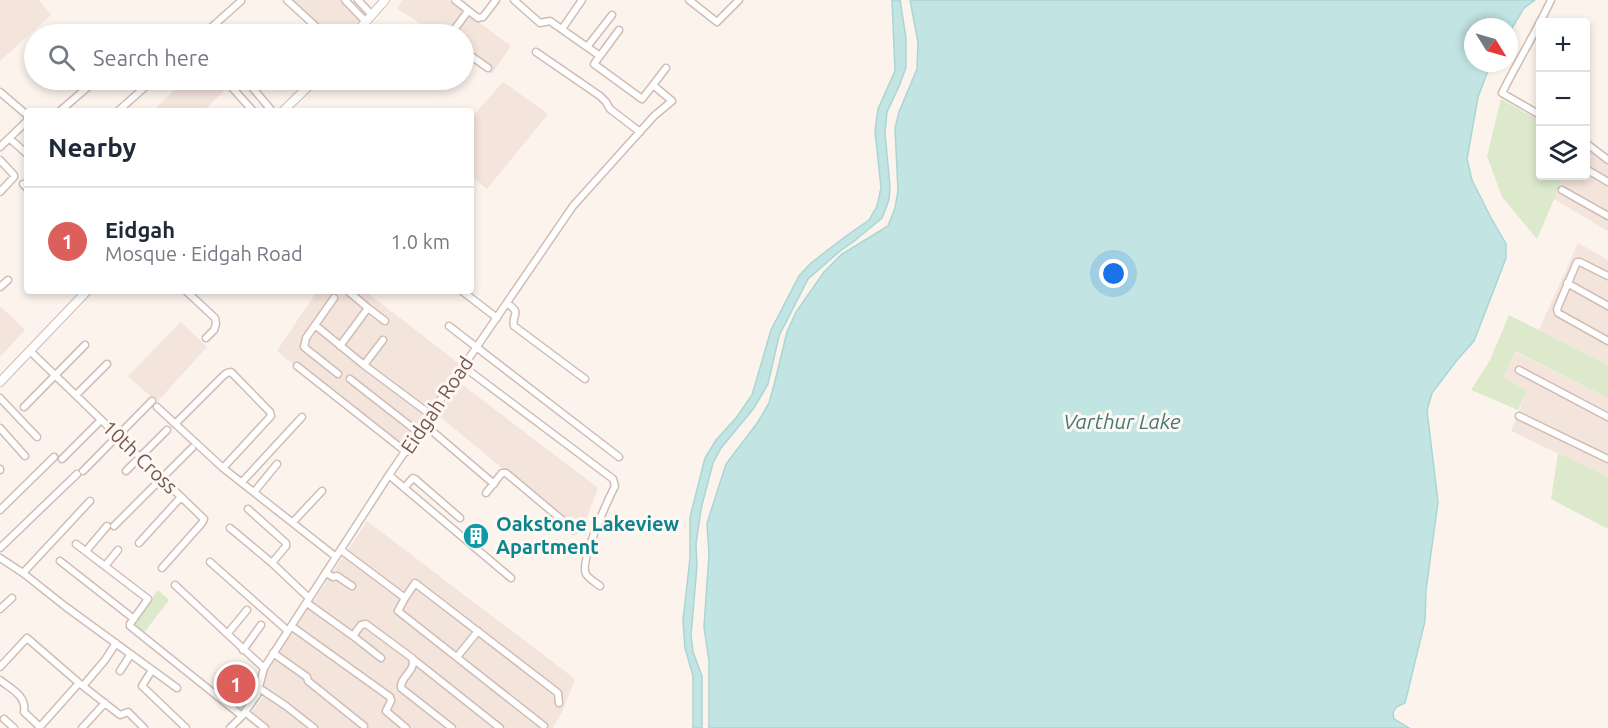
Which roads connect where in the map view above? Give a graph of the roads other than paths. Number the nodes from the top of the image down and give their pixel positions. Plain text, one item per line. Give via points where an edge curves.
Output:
1 (287, 0) edge
2 (345, 0) edge
3 (358, 0) edge
4 (385, 0) edge
5 (455, 0) edge
6 (496, 0) edge
7 (514, 0) edge
8 (582, 0) edge
9 (688, 0) edge
10 (739, 0) edge
11 (1551, 0) edge
12 (241, 1) edge
13 (468, 11) junction
14 (372, 15) junction
15 (612, 15) dead end
16 (366, 22) joint
17 (215, 24) edge
18 (313, 24) edge
19 (458, 24) edge
20 (562, 29) junction
21 (619, 30) dead end
22 (587, 47) junction
23 (537, 52) dead end
24 (600, 56) junction
25 (474, 58) edge
26 (488, 68) dead end
27 (666, 68) dead end
28 (652, 86) junction
29 (84, 90) edge
30 (142, 90) edge
31 (234, 90) edge
32 (254, 90) edge
33 (305, 90) edge
34 (0, 92) edge
35 (63, 108) edge
36 (121, 108) edge
37 (250, 108) edge
38 (269, 108) edge
39 (286, 108) edge
40 (24, 112) edge
41 (1536, 113) edge
42 (24, 124) edge
43 (640, 132) junction
44 (9, 138) junction
45 (1590, 146) edge
46 (0, 147) edge
47 (24, 151) edge
48 (0, 160) edge
49 (1608, 160) edge
50 (1590, 171) edge
51 (1608, 182) edge
52 (1562, 190) dead end
53 (0, 192) edge
54 (1608, 216) edge
55 (1608, 276) edge
56 (8, 280) dead end
57 (1567, 283) junction
58 (0, 287) edge
59 (84, 294) edge
60 (189, 294) edge
61 (352, 294) edge
62 (466, 294) edge
63 (334, 298) dead end
64 (507, 303) junction
65 (1608, 306) edge
66 (368, 308) junction
67 (497, 318) junction
68 (386, 321) dead end
69 (315, 325) junction
70 (449, 326) dead end
71 (206, 338) dead end
72 (383, 340) dead end
73 (1608, 341) edge
74 (85, 345) dead end
75 (340, 345) junction
76 (477, 347) junction
77 (30, 351) junction
78 (106, 364) dead end
79 (364, 365) junction
80 (297, 366) dead end
81 (464, 367) junction
82 (1519, 370) dead end
83 (338, 374) dead end
84 (55, 375) junction
85 (350, 379) dead end
86 (585, 379) dead end
87 (0, 382) edge
88 (76, 395) junction
89 (0, 398) edge
90 (152, 401) dead end
91 (24, 407) dead end
92 (158, 407) dead end
93 (431, 415) junction
94 (1519, 416) dead end
95 (302, 417) dead end
96 (1608, 417) edge
97 (101, 420) junction
98 (175, 424) junction
99 (425, 424) junction
100 (0, 428) edge
101 (167, 430) dead end
102 (419, 433) junction
103 (118, 435) junction
104 (37, 437) dead end
105 (192, 448) dead end
106 (406, 452) junction
107 (25, 456) dead end
108 (54, 457) dead end
109 (140, 457) junction
110 (619, 457) dead end
111 (62, 459) dead end
112 (1608, 459) edge
113 (278, 464) dead end
114 (223, 468) junction
115 (126, 471) dead end
116 (389, 475) junction
117 (162, 478) junction
118 (242, 482) junction
119 (494, 484) junction
120 (404, 488) junction
121 (322, 490) dead end
122 (255, 491) junction
123 (486, 493) dead end
124 (181, 497) junction
125 (90, 501) dead end
126 (248, 508) dead end
127 (0, 510) edge
128 (460, 518) dead end
129 (293, 522) junction
130 (230, 528) dead end
131 (574, 530) dead end
132 (139, 543) dead end
133 (76, 544) dead end
134 (0, 548) edge
135 (118, 550) dead end
136 (341, 550) junction
137 (86, 551) junction
138 (336, 557) junction
139 (1, 561) edge
140 (60, 561) dead end
141 (210, 562) dead end
142 (272, 563) junction
143 (105, 566) junction
144 (162, 568) dead end
145 (23, 573) junction
146 (326, 573) junction
147 (511, 578) dead end
148 (175, 585) dead end
149 (352, 586) dead end
150 (600, 586) dead end
151 (12, 598) dead end
152 (405, 598) junction
153 (308, 600) junction
154 (0, 609) edge
155 (247, 610) dead end
156 (134, 619) junction
157 (261, 625) dead end
158 (290, 628) junction
159 (478, 631) junction
160 (228, 633) junction
161 (353, 636) junction
162 (116, 643) junction
163 (243, 650) junction
164 (273, 653) junction
165 (131, 654) junction
166 (456, 657) junction
167 (381, 658) dead end
168 (412, 658) junction
169 (0, 667) edge
170 (264, 668) junction
171 (152, 670) junction
172 (120, 671) dead end
173 (0, 680) edge
174 (81, 685) junction
175 (177, 688) dead end
176 (259, 688) junction
177 (105, 703) junction
178 (559, 704) dead end
179 (243, 714) junction
180 (4, 719) dead end
181 (364, 726) dead end
182 (544, 726) dead end
183 (42, 727) edge
184 (14, 728) edge
185 (82, 728) edge
186 (144, 728) edge
187 (186, 728) edge
188 (230, 728) edge
189 (265, 728) edge
190 (314, 728) edge
191 (406, 728) edge
192 (453, 728) edge
193 (500, 728) edge

1 - 18 street
2 - 16 street
3 - 14 street
4 - 14 street
5 - 13 street
6 - 13 street via 483,17
7 - 20 street via 540,23 550,21
8 - 20 street
9 - 10 street via 717,22
11 - 41 street via 1502,93
12 - 17 street
13 - 19 street
14 - 16 street
15 - 22 street
20 - 22 street
21 - 24 street
22 - 24 street
23 - 43 street via 600,96 610,110
24 - 28 street via 594,64 642,99
25 - 26 street
27 - 28 street
28 - 43 street, Eidgah Road via 672,101
29 - 35 street
30 - 36 street
31 - 37 street
32 - 38 street
33 - 39 street
34 - 40 street
42 - 44 street
43 - 64 street, Eidgah Road via 573,206
44 - 46 street
44 - 47 street
45 - 49 street
48 - 53 street via 14,175
50 - 51 street
52 - 54 street
55 - 57 street via 1577,261
56 - 58 street
57 - 65 street
57 - 73 street via 1558,314
59 - 77 street
60 - 71 street via 214,318 214,330
61 - 66 street
62 - 67 street
63 - 69 street
64 - 67 street, Eidgah Road
64 - 86 street via 516,312 514,326
66 - 68 street
66 - 75 street
67 - 76 street, Eidgah Road
69 - 75 street
69 - 83 street via 304,347
70 - 76 street
72 - 79 street
74 - 84 street
75 - 79 street
76 - 81 street, Eidgah Road
76 - 110 street
77 - 84 street, 10th Cross
77 - 87 street
78 - 88 street
79 - 93 street
80 - 106 street
81 - 93 street, Eidgah Road
81 - 150 street via 613,479 615,486 584,565 586,574
82 - 96 street
84 - 88 street, 10th Cross
84 - 91 street
85 - 102 street
88 - 97 street, 10th Cross
89 - 104 street
90 - 103 street
92 - 98 street
93 - 99 street, Eidgah Road
94 - 112 street
95 - 118 street
97 - 103 street, 10th Cross
97 - 111 street
98 - 114 street
98 - 114 street via 231,372 271,416
99 - 102 street, Eidgah Road
99 - 119 street
100 - 107 street
101 - 109 street
102 - 106 street, Eidgah Road
103 - 109 street, 10th Cross
103 - 134 street
105 - 117 street
106 - 116 street, Eidgah Road
108 - 127 street
109 - 115 street
109 - 117 street, 10th Cross
113 - 122 street
114 - 118 street
116 - 120 street
116 - 136 street, Eidgah Road
117 - 124 street, 10th Cross
117 - 137 street
118 - 122 street
119 - 123 street
119 - 131 street via 506,473
120 - 128 street via 415,479
120 - 147 street
121 - 129 street
122 - 129 street
124 - 132 street
124 - 144 street, 10th Cross via 204,519
125 - 145 street
126 - 142 street via 286,543
129 - 138 street
130 - 142 street
133 - 137 street
135 - 143 street
136 - 138 street, Eidgah Road
136 - 152 street
137 - 143 street
138 - 146 street, Eidgah Road
139 - 145 street
140 - 156 street
141 - 158 street
142 - 153 street
143 - 156 street via 148,598
145 - 162 street
146 - 149 street
146 - 153 street, Eidgah Road
148 - 160 street
151 - 154 street
152 - 159 street via 415,583
152 - 166 street via 398,611
153 - 158 street, Eidgah Road
153 - 161 street
155 - 160 street
156 - 179 street via 130,624 134,630
157 - 163 street
158 - 164 street, Eidgah Road
158 - 191 street via 390,697 386,711
159 - 166 street
159 - 178 street via 558,693
160 - 163 street
161 - 167 street
161 - 168 street via 366,624
162 - 165 street
162 - 174 street
163 - 170 street
164 - 170 street, Eidgah Road
164 - 181 street
165 - 171 street
165 - 172 street
166 - 182 street
168 - 192 street via 413,667 401,688
168 - 193 street
169 - 174 street via 27,638
170 - 176 street, Eidgah Road
171 - 175 street
171 - 187 street via 142,686
173 - 183 street via 21,697 24,712
174 - 177 street
174 - 183 street
176 - 179 street, Eidgah Road
176 - 190 street
177 - 185 street
177 - 186 street via 120,715 128,712
179 - 188 street, Eidgah Road
179 - 189 street
180 - 184 street

